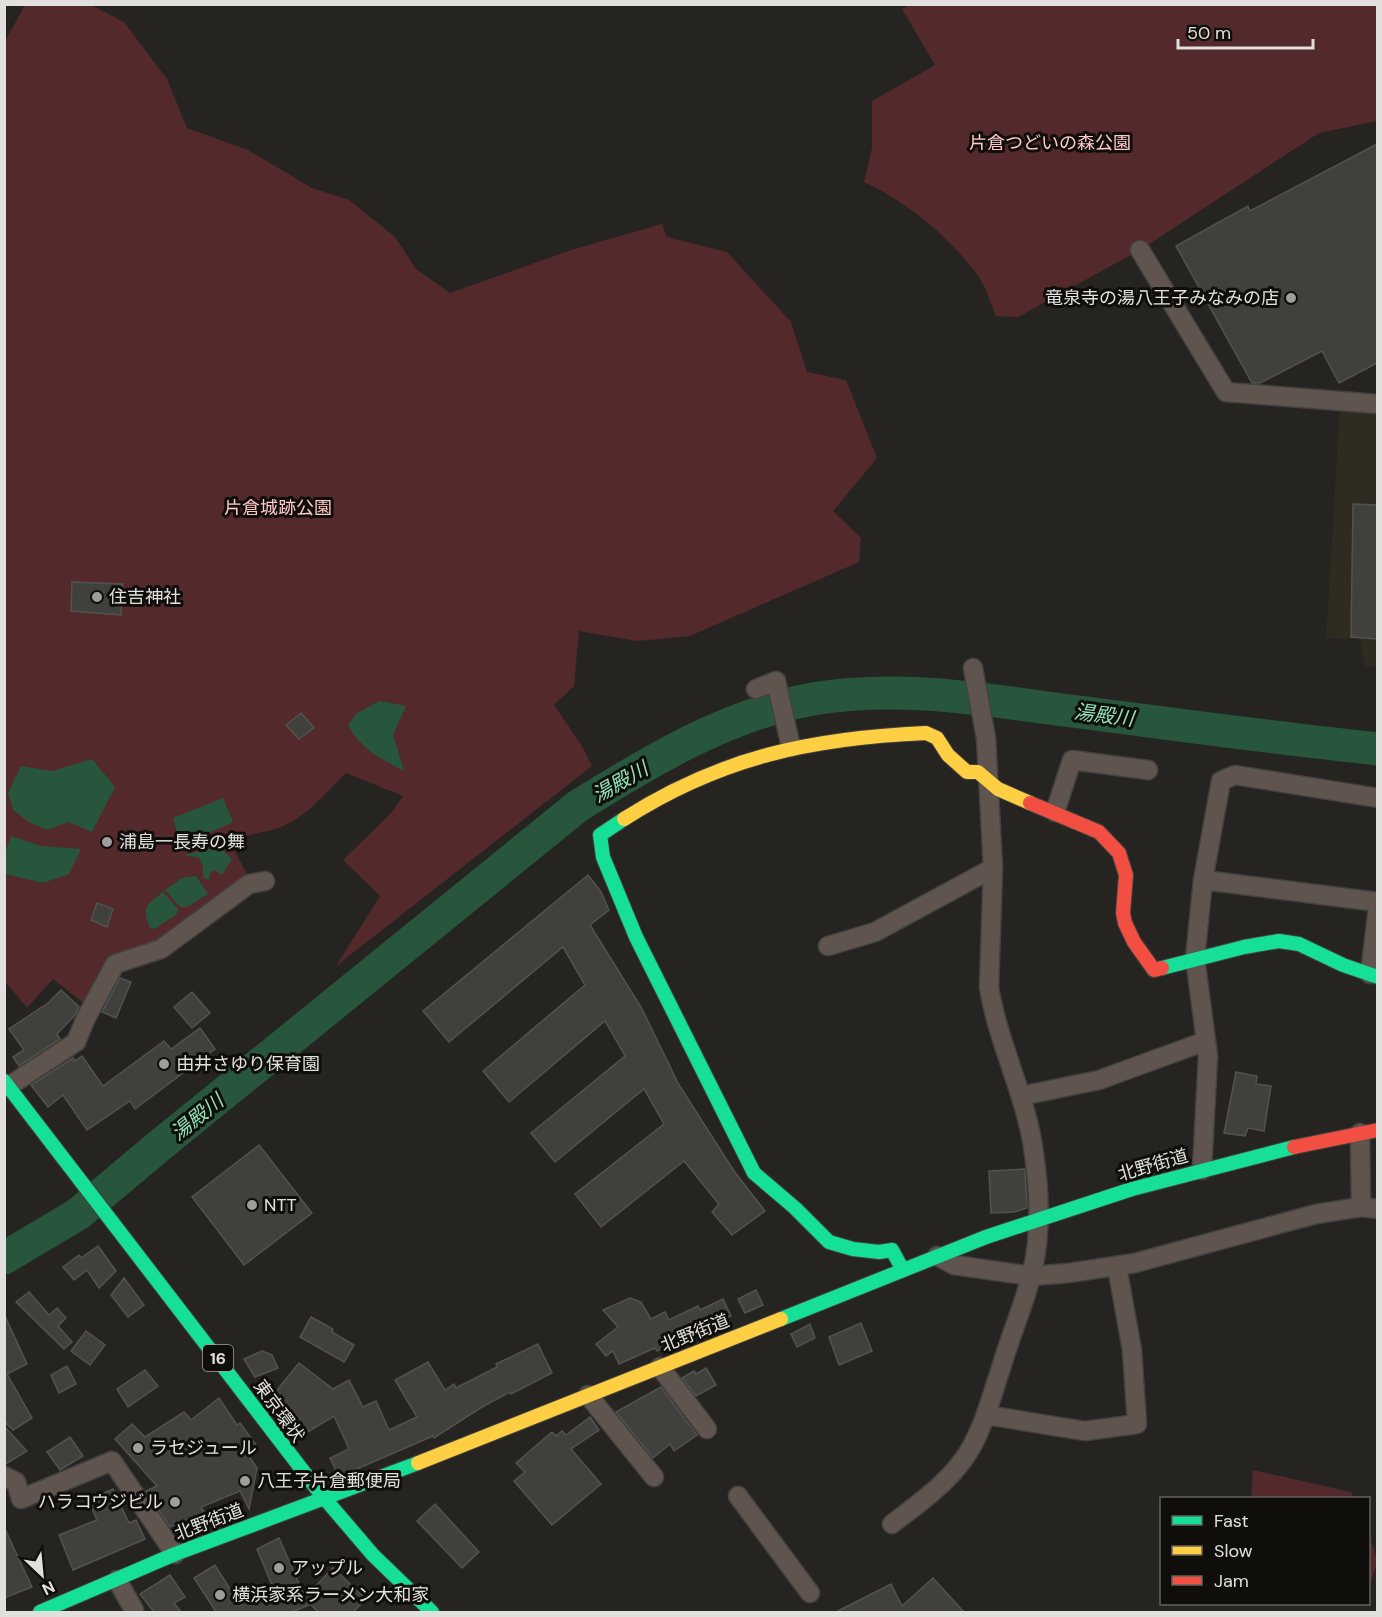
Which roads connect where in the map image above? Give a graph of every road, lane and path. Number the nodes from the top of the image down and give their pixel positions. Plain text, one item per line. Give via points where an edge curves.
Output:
1 (1140, 250) dead end
2 (1377, 404) edge
3 (973, 671) dead end
4 (756, 689) dead end
5 (790, 745) junction
6 (1148, 770) dead end
7 (988, 780) junction
8 (1377, 798) edge
9 (1055, 812) junction
10 (993, 868) junction
11 (1203, 880) junction
12 (266, 881) dead end
13 (1377, 902) edge
14 (1377, 908) edge
15 (828, 946) dead end
16 (1195, 958) junction
17 (1374, 975) edge
18 (1206, 1041) junction
19 (7, 1084) edge
20 (1021, 1096) junction
21 (1369, 1132) edge
22 (1202, 1170) junction
23 (1369, 1208) edge
24 (1038, 1219) junction
25 (937, 1256) junction
26 (1117, 1267) junction
27 (903, 1270) junction
28 (1031, 1276) junction
29 (660, 1367) junction
30 (588, 1395) junction
31 (986, 1415) junction
32 (707, 1429) dead end
33 (4, 1476) edge
34 (654, 1478) dead end
35 (738, 1496) dead end
36 (324, 1499) junction
37 (13, 1502) edge
38 (892, 1524) dead end
39 (175, 1554) junction
40 (117, 1580) junction
41 (810, 1593) dead end
42 (40, 1612) edge
43 (134, 1612) edge
44 (432, 1612) edge

1 - 2 street via 1226,392
3 - 7 street via 986,736
4 - 5 street via 776,681
5 - 7 main road via 858,736 927,733 967,772 978,772
5 - 27 main road via 691,781 638,809 600,835 603,857 636,937 754,1173 829,1242 853,1249 892,1250
6 - 9 street via 1072,760
7 - 9 main road via 998,789
7 - 10 street
8 - 11 street via 1235,775 1221,781
9 - 16 main road via 1099,832 1125,861 1125,924 1154,970
10 - 15 street via 875,932
10 - 20 street via 989,987
11 - 13 street
11 - 16 street
12 - 19 street via 249,884 161,949 115,964 76,1042
14 - 17 street
16 - 17 main road via 1288,942
16 - 18 street
18 - 20 street via 1099,1080
18 - 22 street
19 - 36 main road, 東京環状 / 16
20 - 24 street via 1034,1153
21 - 22 main road, 北野街道
21 - 23 street
22 - 24 main road, 北野街道
23 - 26 street via 1316,1214
24 - 25 main road, 北野街道
24 - 28 street
25 - 27 main road, 北野街道
25 - 28 street via 954,1265
26 - 28 street
26 - 31 street via 1132,1350 1137,1424 1085,1431
27 - 29 main road, 北野街道
28 - 31 street
29 - 30 main road, 北野街道
29 - 32 street
30 - 34 street
30 - 36 main road, 北野街道
31 - 38 street via 966,1458 946,1482
33 - 37 street via 16,1482
35 - 41 street
36 - 39 main road, 北野街道
36 - 44 main road, 東京環状 / 16 via 391,1575
37 - 39 street via 112,1461
39 - 40 main road, 北野街道
40 - 42 main road, 北野街道
40 - 43 street

